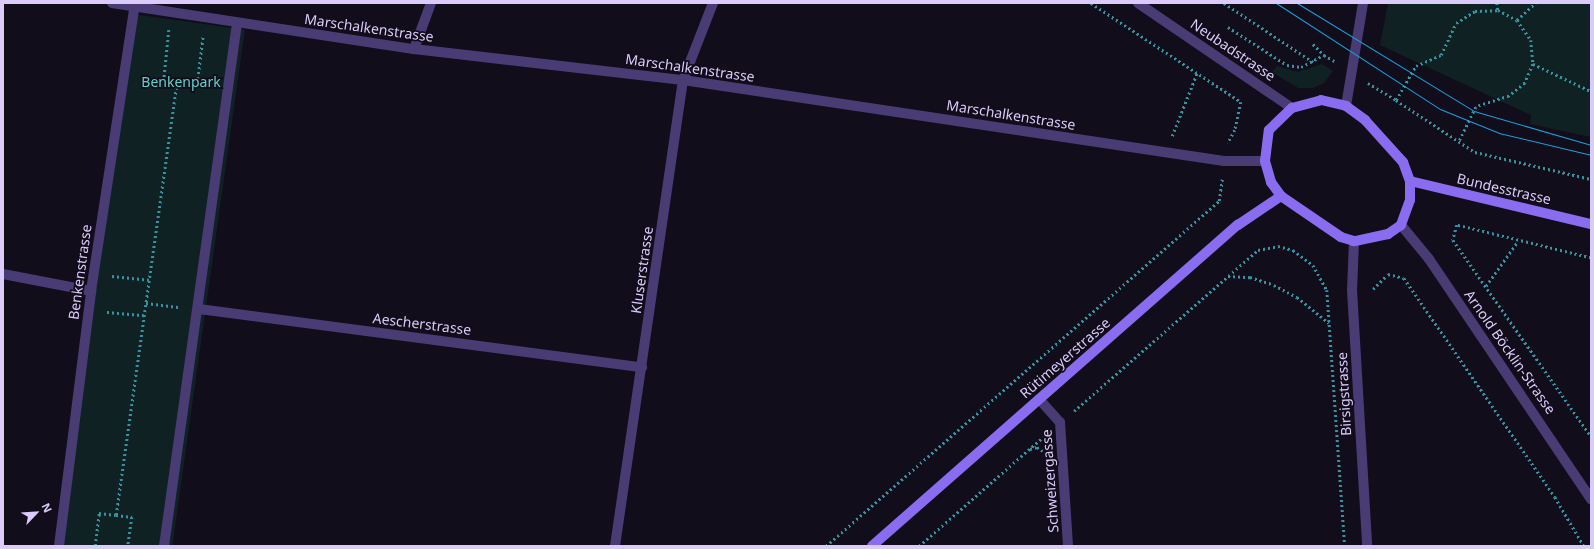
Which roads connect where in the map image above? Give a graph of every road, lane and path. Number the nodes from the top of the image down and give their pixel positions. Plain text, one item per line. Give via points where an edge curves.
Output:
1 (112, 3) edge
2 (431, 3) edge
3 (713, 3) edge
4 (1091, 3) edge
5 (1138, 3) edge
6 (1224, 3) edge
7 (1363, 3) edge
8 (1496, 3) edge
9 (1535, 3) edge
10 (134, 5) edge
11 (1498, 10) junction
12 (206, 18) junction
13 (1517, 20) junction
14 (237, 23) junction
15 (170, 27) dead end
16 (1228, 27) dead end
17 (1313, 44) dead end
18 (414, 49) junction
19 (1324, 55) junction
20 (1314, 63) junction
21 (1533, 64) junction
22 (1350, 72) junction
23 (1197, 73) junction
24 (683, 80) junction
25 (177, 82) junction
26 (1591, 91) edge
27 (1396, 100) junction
28 (1346, 106) junction
29 (1292, 108) junction
30 (1460, 140) junction
31 (1226, 146) dead end
32 (1165, 152) junction
33 (1264, 161) junction
34 (1222, 176) dead end
35 (1591, 179) edge
36 (1410, 181) junction
37 (1281, 196) junction
38 (1591, 224) edge
39 (1401, 225) junction
40 (1354, 241) junction
41 (1518, 241) junction
42 (1591, 258) edge
43 (3, 274) edge
44 (93, 274) junction
45 (1228, 276) junction
46 (149, 280) junction
47 (1486, 286) junction
48 (1373, 289) dead end
49 (91, 291) junction
50 (146, 303) junction
51 (199, 309) junction
52 (88, 310) junction
53 (144, 315) junction
54 (1329, 324) junction
55 (642, 367) junction
56 (1039, 399) junction
57 (1060, 422) junction
58 (1591, 436) edge
59 (1591, 499) edge
60 (116, 515) junction
61 (59, 546) edge
62 (95, 546) edge
63 (128, 546) edge
64 (164, 546) edge
65 (615, 546) edge
66 (826, 546) edge
67 (872, 546) edge
68 (919, 546) edge
69 (1068, 546) edge
70 (1345, 546) edge
71 (1367, 546) edge
72 (1584, 546) edge

1 - 10 street, Marschalkenstrasse
2 - 18 street
3 - 24 street, Kluserstrasse
4 - 23 path
5 - 29 street, Neubadstrasse
6 - 20 path
7 - 22 street
8 - 11 path
9 - 13 path
10 - 12 street, Marschalkenstrasse
10 - 44 street, Benkenstrasse
11 - 13 path
11 - 27 path via 1475,11 1456,23 1441,55 1416,66
12 - 14 street, Marschalkenstrasse
12 - 25 path via 197,84
13 - 21 path via 1531,40
14 - 18 street, Marschalkenstrasse
14 - 51 street
15 - 25 path via 164,80
16 - 20 path via 1287,65 1301,67
17 - 19 path
18 - 24 street, Marschalkenstrasse
19 - 20 path
19 - 22 path
21 - 26 path
21 - 30 path via 1525,83 1510,96 1476,107
22 - 27 path
22 - 28 street
23 - 31 path via 1241,102 1235,130
23 - 32 path
24 - 32 street, Marschalkenstrasse
24 - 55 street, Kluserstrasse
25 - 46 path
27 - 30 path
28 - 29 main road via 1321,100
28 - 36 main road via 1392,146
29 - 33 main road via 1269,130
30 - 35 path via 1475,152
32 - 33 street, Marschalkenstrasse via 1224,161
33 - 37 main road via 1271,182
34 - 66 path via 1219,201
36 - 38 main road, Bundesstrasse
36 - 39 main road via 1410,200
37 - 40 main road via 1325,229
37 - 56 main road, Rütimeyerstrasse via 1238,225
39 - 40 main road via 1382,236
39 - 59 street, Arnold Böcklin-Strasse via 1429,259
40 - 71 street, Birsigstrasse via 1352,290
41 - 42 path
41 - 47 path
41 - 47 path via 1457,225 1453,240
43 - 49 street
44 - 46 path
44 - 49 street, Benkenstrasse
45 - 54 path via 1250,277 1274,285 1297,297
45 - 54 path via 1258,250 1278,246 1293,250 1304,256 1321,277 1327,290
45 - 57 path
46 - 50 path
47 - 58 path
48 - 72 path via 1388,274 1404,278 1555,497
49 - 52 street, Benkenstrasse
50 - 51 path
50 - 53 path
51 - 55 street, Aescherstrasse
51 - 64 street
52 - 53 path
52 - 61 street, Benkenstrasse
53 - 60 path
54 - 70 path
55 - 65 street, Kluserstrasse
56 - 57 street, Schweizergasse
56 - 67 main road, Rütimeyerstrasse
57 - 68 path
57 - 69 street, Schweizergasse
60 - 62 path via 99,514
60 - 63 path via 132,517

